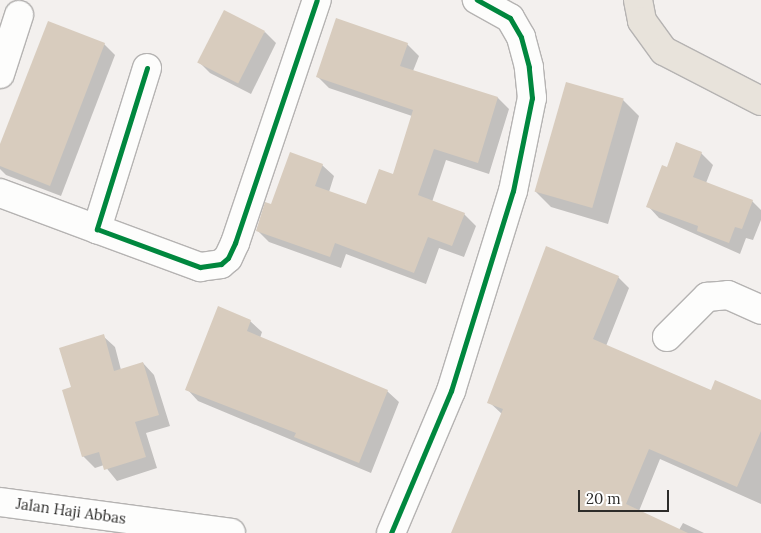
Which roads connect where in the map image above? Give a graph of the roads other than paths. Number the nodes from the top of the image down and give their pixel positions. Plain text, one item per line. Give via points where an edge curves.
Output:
1 (317, 0) edge
2 (638, 0) edge
3 (486, 2) edge
4 (19, 15) dead end
5 (147, 68) dead end
6 (0, 74) edge
7 (761, 101) edge
8 (0, 193) edge
9 (97, 230) junction
10 (761, 310) edge
11 (667, 337) dead end
12 (0, 502) edge
13 (231, 533) edge
14 (391, 533) edge

1 - 9 street via 228,258 221,264 200,267
2 - 7 highway via 642,21 664,51
3 - 14 street via 510,18 521,37 529,67 532,98 513,191 451,391
4 - 6 street
5 - 9 street
8 - 9 street
10 - 11 street via 728,294 707,297
12 - 13 street, Jalan Haji Abbas

